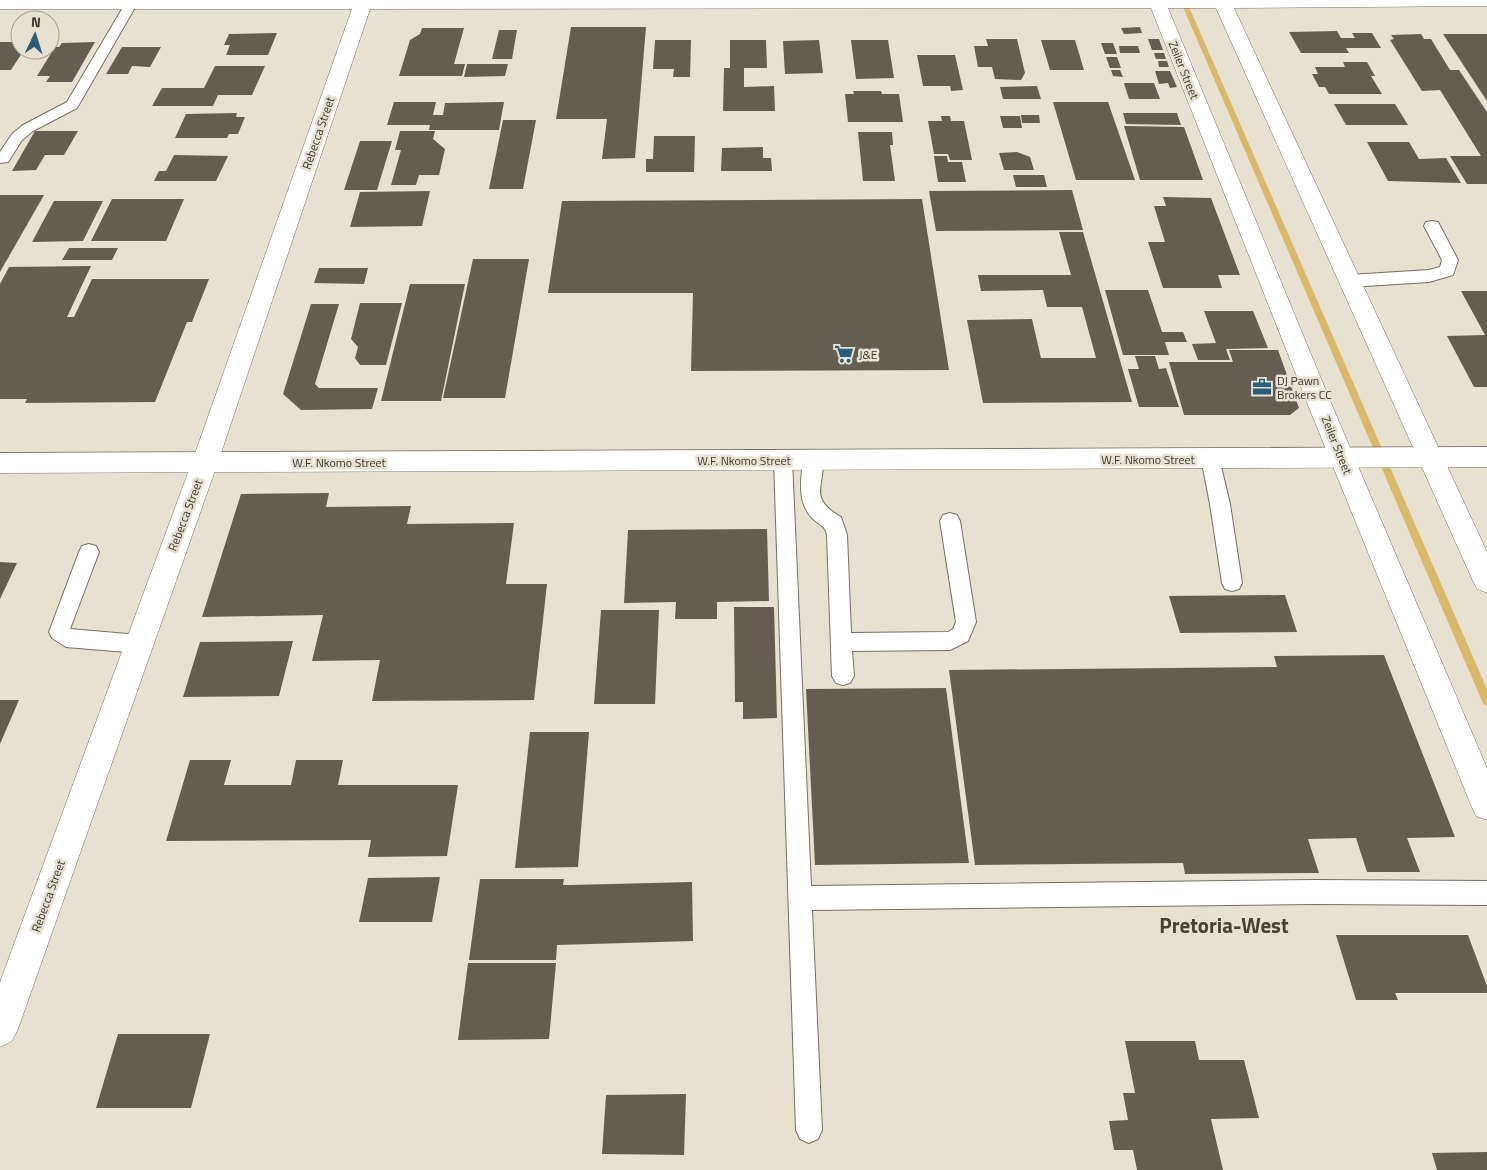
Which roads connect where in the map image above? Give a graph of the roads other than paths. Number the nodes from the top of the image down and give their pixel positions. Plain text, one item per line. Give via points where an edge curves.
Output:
1 (1487, 1) edge
2 (364, 2) edge
3 (1161, 2) edge
4 (1219, 2) edge
5 (0, 4) edge
6 (131, 4) junction
7 (3, 159) dead end
8 (1432, 226) dead end
9 (1349, 282) junction
10 (1487, 457) edge
11 (1210, 458) junction
12 (1346, 458) junction
13 (1426, 458) junction
14 (783, 460) junction
15 (812, 460) junction
16 (205, 462) junction
17 (0, 463) edge
18 (950, 521) dead end
19 (89, 552) dead end
20 (1487, 581) edge
21 (1232, 583) dead end
22 (842, 642) junction
23 (139, 644) junction
24 (843, 676) dead end
25 (1487, 805) edge
26 (1487, 893) edge
27 (799, 898) junction
28 (0, 1029) edge
29 (808, 1130) dead end

1 - 4 street
2 - 3 street
2 - 6 street
2 - 16 street, Rebecca Street
3 - 4 street
3 - 12 street, Zeiler Street
4 - 9 street
5 - 6 street
6 - 7 lane via 72,105 17,136
8 - 9 lane via 1450,260 1447,271 1429,276
9 - 13 street
10 - 13 street, W.F. Nkomo Street
11 - 12 street, W.F. Nkomo Street
11 - 15 street, W.F. Nkomo Street
11 - 21 lane
12 - 13 street, W.F. Nkomo Street
12 - 25 street, Zeiler Street
13 - 20 street
14 - 15 street, W.F. Nkomo Street
14 - 16 street, W.F. Nkomo Street
14 - 27 lane
15 - 22 lane via 811,501 815,511 834,523 837,535
16 - 17 street, W.F. Nkomo Street
16 - 23 street, Rebecca Street
18 - 22 lane via 966,622 961,635 950,641
19 - 23 lane via 59,632 66,638
22 - 24 lane
23 - 28 street, Rebecca Street
26 - 27 lane
27 - 29 lane

